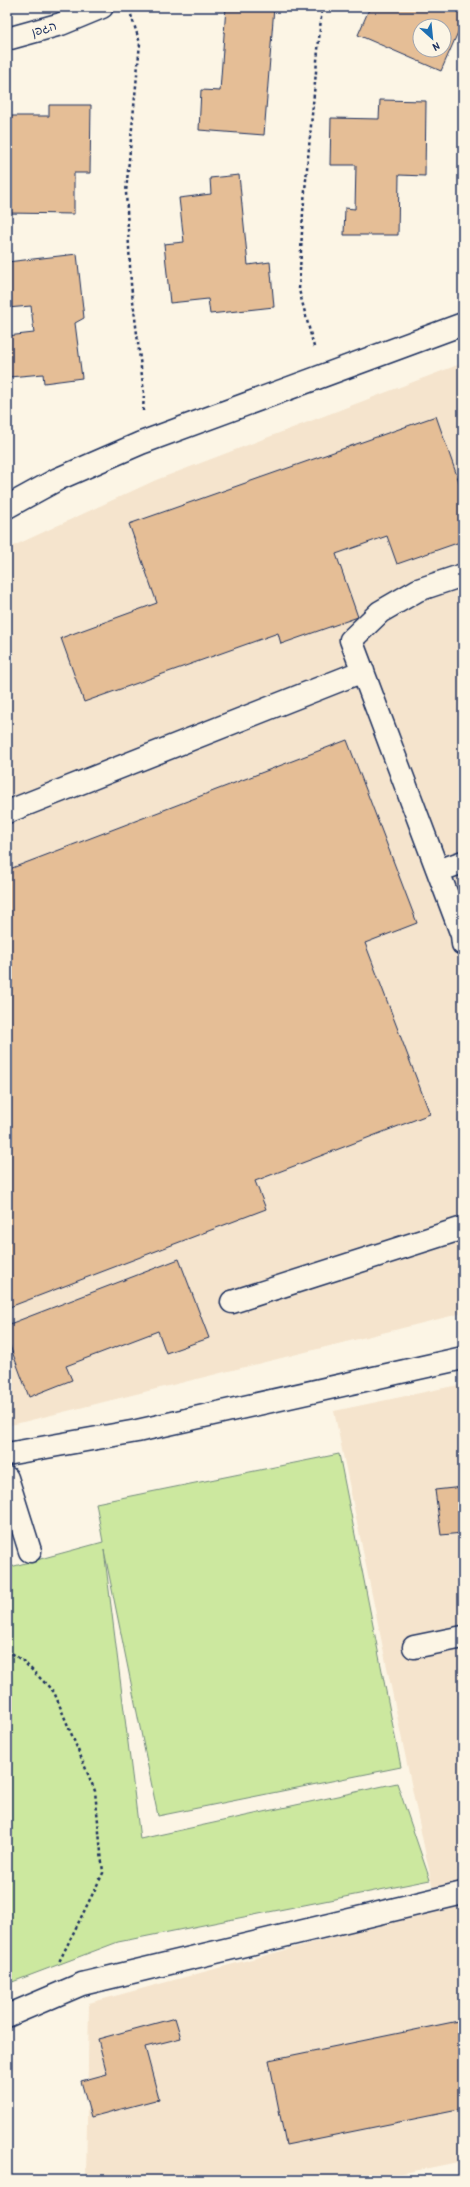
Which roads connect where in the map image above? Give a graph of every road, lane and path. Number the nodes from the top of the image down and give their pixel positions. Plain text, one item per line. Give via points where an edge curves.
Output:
1 (102, 7) edge
2 (129, 7) edge
3 (322, 7) edge
4 (7, 39) edge
5 (463, 324) edge
6 (322, 376) junction
7 (141, 443) junction
8 (7, 507) edge
9 (463, 575) edge
10 (363, 671) junction
11 (7, 812) edge
12 (463, 862) edge
13 (438, 871) junction
14 (463, 944) edge
15 (463, 1228) edge
16 (232, 1302) dead end
17 (463, 1358) edge
18 (7, 1454) edge
19 (7, 1478) edge
20 (30, 1551) dead end
21 (463, 1637) edge
22 (414, 1647) dead end
23 (7, 1650) edge
24 (463, 1893) edge
25 (38, 2003) junction
26 (7, 2016) edge

1 - 4 street, הגפן via 61,24
2 - 7 path via 140,44 126,192 131,284 144,393
3 - 6 path via 303,212 299,290
5 - 6 street
6 - 7 street
7 - 8 street via 58,479
9 - 10 street via 418,590 380,612 351,640
10 - 11 street
10 - 13 street
12 - 13 street
13 - 14 street via 462,934
15 - 16 street
17 - 18 street via 137,1431
19 - 20 street
21 - 22 street
23 - 25 path via 23,1661 54,1692 95,1791 101,1840 103,1873
24 - 25 street via 82,1984
25 - 26 street

